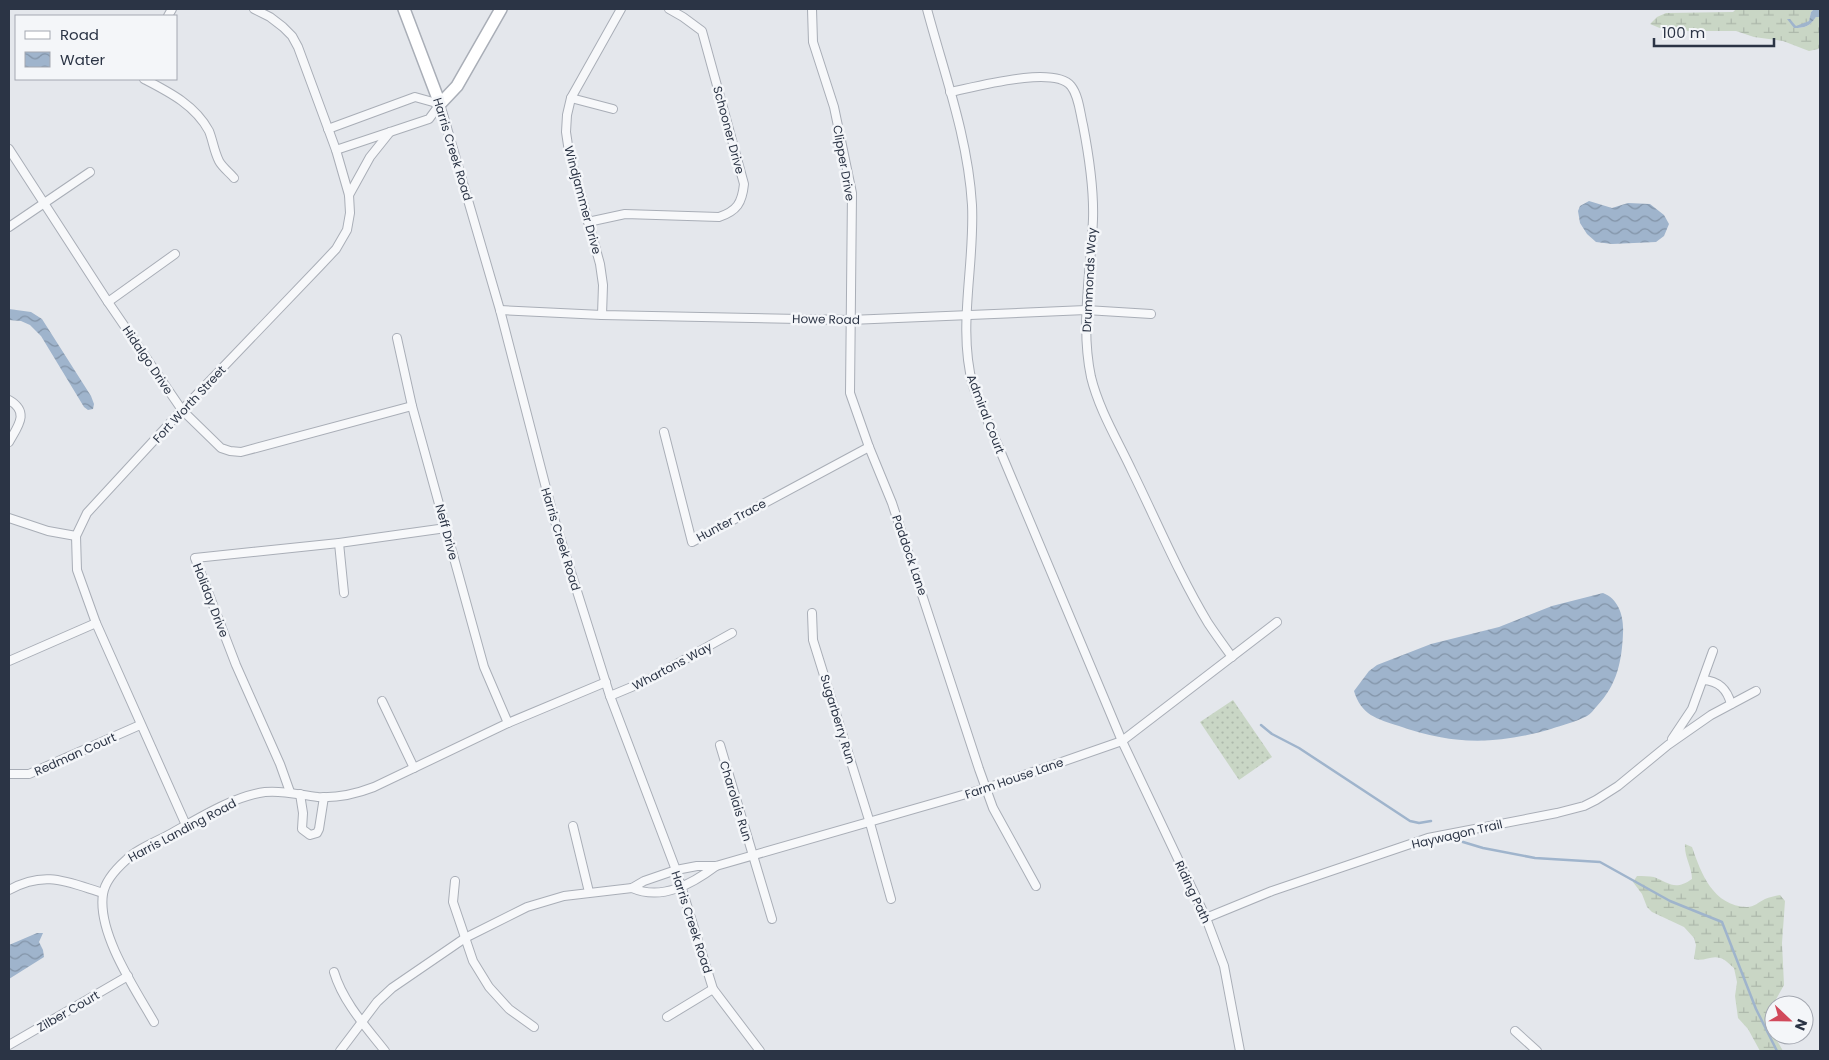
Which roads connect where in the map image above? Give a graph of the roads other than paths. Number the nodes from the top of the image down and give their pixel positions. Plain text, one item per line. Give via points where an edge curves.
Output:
1 (254, 9) edge
2 (404, 9) edge
3 (501, 9) edge
4 (621, 9) edge
5 (669, 9) edge
6 (812, 9) edge
7 (927, 9) edge
8 (146, 80) edge
9 (950, 92) junction
10 (571, 98) junction
11 (440, 104) junction
12 (613, 109) dead end
13 (328, 129) junction
14 (390, 132) junction
15 (9, 149) edge
16 (336, 150) junction
17 (90, 172) dead end
18 (234, 178) dead end
19 (349, 195) junction
20 (44, 204) junction
21 (588, 222) junction
22 (9, 227) edge
23 (175, 254) dead end
24 (108, 302) junction
25 (500, 310) junction
26 (1086, 310) junction
27 (1152, 314) dead end
28 (602, 315) junction
29 (967, 316) junction
30 (850, 320) junction
31 (397, 338) dead end
32 (9, 400) edge
33 (412, 406) junction
34 (182, 410) junction
35 (664, 432) dead end
36 (9, 442) edge
37 (869, 447) junction
38 (9, 518) edge
39 (446, 528) junction
40 (76, 536) junction
41 (339, 543) junction
42 (344, 594) dead end
43 (812, 613) dead end
44 (1277, 622) dead end
45 (96, 623) junction
46 (732, 633) dead end
47 (1713, 651) dead end
48 (1232, 657) junction
49 (9, 662) edge
50 (1703, 680) junction
51 (606, 682) junction
52 (1756, 691) dead end
53 (610, 696) junction
54 (382, 701) dead end
55 (1731, 704) junction
56 (508, 723) junction
57 (140, 725) junction
58 (1122, 741) junction
59 (720, 745) dead end
60 (1668, 745) junction
61 (414, 768) junction
62 (9, 774) edge
63 (987, 788) junction
64 (290, 792) junction
65 (300, 794) junction
66 (324, 797) junction
67 (870, 823) junction
68 (186, 825) junction
69 (573, 826) dead end
70 (753, 856) junction
71 (716, 866) junction
72 (676, 870) junction
73 (456, 881) dead end
74 (1036, 886) dead end
75 (681, 887) junction
76 (632, 888) junction
77 (9, 890) edge
78 (590, 892) junction
79 (103, 893) junction
80 (891, 899) dead end
81 (1206, 918) junction
82 (772, 920) dead end
83 (465, 938) junction
84 (334, 972) dead end
85 (128, 976) junction
86 (714, 988) junction
87 (667, 1017) dead end
88 (362, 1020) junction
89 (154, 1022) dead end
90 (534, 1027) dead end
91 (1515, 1031) dead end
92 (9, 1045) edge
93 (340, 1051) edge
94 (385, 1051) edge
95 (760, 1051) edge
96 (1240, 1051) edge
97 (1537, 1051) edge

1 - 13 street, Fort Worth Street via 270,17 292,36 304,60
2 - 11 street, Harris Creek Road
3 - 11 street via 457,86
4 - 10 street, Windjammer Drive
5 - 21 street, Schooner Drive via 702,30 744,184 743,194 730,213 719,217 625,214
6 - 30 street, Clipper Drive via 813,42 834,107 852,193
7 - 9 street, Admiral Court
8 - 18 street via 176,96 200,118 220,162
9 - 26 street, Drummonds Way via 1041,77 1060,78 1071,85 1084,129 1092,189
9 - 29 street, Admiral Court via 963,140 970,184 972,234
10 - 12 street
10 - 21 street, Windjammer Drive via 566,132
11 - 13 street via 414,97
11 - 14 street via 429,119
11 - 25 street, Harris Creek Road
13 - 16 street, Fort Worth Street
14 - 16 street
14 - 19 street via 370,157
15 - 20 street, Hidalgo Drive
16 - 19 street, Fort Worth Street
17 - 20 street
19 - 34 street, Fort Worth Street via 350,213 346,230 336,248
20 - 22 street
20 - 24 street, Hidalgo Drive
21 - 28 street, Windjammer Drive via 602,278
23 - 24 street
24 - 34 street, Hidalgo Drive
25 - 28 street, Howe Road
25 - 51 street, Harris Creek Road via 553,515
26 - 27 street, Howe Road
26 - 29 street, Howe Road
26 - 48 street, Drummonds Way via 1086,348 1092,380 1103,410 1189,588
28 - 30 street, Howe Road
29 - 30 street, Howe Road
29 - 58 street, Admiral Court via 966,356 973,386
30 - 37 street, Paddock Lane via 850,393
31 - 33 street, Neff Drive
32 - 36 street via 17,404 21,414 20,423
33 - 34 street, Hidalgo Drive via 241,452 221,448
33 - 39 street, Neff Drive
34 - 40 street, Fort Worth Street via 87,513
35 - 37 street, Hunter Trace via 692,542
37 - 63 street, Paddock Lane via 892,503
38 - 40 street
39 - 41 street, Holiday Drive
39 - 56 street, Neff Drive via 484,667
40 - 45 street, Fort Worth Street via 77,570
41 - 42 street
41 - 64 street, Holiday Drive via 195,558
43 - 67 street, Sugarberry Run via 813,640
44 - 48 street, Farm House Lane
45 - 49 street
45 - 57 street, Fort Worth Street
46 - 53 street, Whartons Way via 646,681
47 - 50 street, Haywagon Trail
48 - 58 street, Farm House Lane
50 - 55 street via 1720,685
50 - 60 street, Haywagon Trail via 1692,709
51 - 53 street, Harris Creek Road
51 - 56 street, Harris Landing Road
52 - 55 street, Haywagon Trail
53 - 72 street, Harris Creek Road
54 - 61 street
55 - 60 street, Haywagon Trail
56 - 61 street, Harris Landing Road
57 - 62 street, Redman Court via 29,774
57 - 68 street, Fort Worth Street
58 - 63 street, Farm House Lane
58 - 81 street, Riding Path
59 - 70 street, Charolais Run
60 - 81 street, Haywagon Trail via 1618,786 1584,806 1428,838 1272,891
61 - 66 street, Harris Landing Road via 358,793
63 - 67 street, Farm House Lane
63 - 74 street, Paddock Lane via 994,808
64 - 65 street, Harris Landing Road
64 - 68 street, Harris Landing Road via 252,795
65 - 66 street, Harris Landing Road
65 - 66 street via 302,830 310,835 317,832
67 - 70 street, Farm House Lane
67 - 80 street, Sugarberry Run
68 - 79 street, Harris Landing Road via 127,858 111,876
69 - 78 street
70 - 71 street, Farm House Lane
70 - 82 street, Charolais Run
71 - 72 street, Farm House Lane
71 - 75 street, Farm House Lane via 698,880
72 - 75 street, Harris Creek Road
72 - 76 street, Farm House Lane
73 - 83 street via 453,902
75 - 76 street, Farm House Lane via 645,894
75 - 86 street, Harris Creek Road
76 - 78 street
77 - 79 street via 40,878
78 - 83 street via 527,907
79 - 85 street, Harris Landing Road via 102,913 107,932
81 - 96 street, Riding Path via 1224,966
83 - 88 street via 392,988
83 - 90 street via 473,961 489,987 509,1009
84 - 88 street via 339,988
85 - 89 street, Harris Landing Road
85 - 92 street, Zilber Court
86 - 87 street
86 - 95 street, Harris Creek Road
88 - 93 street
88 - 94 street
91 - 97 street

